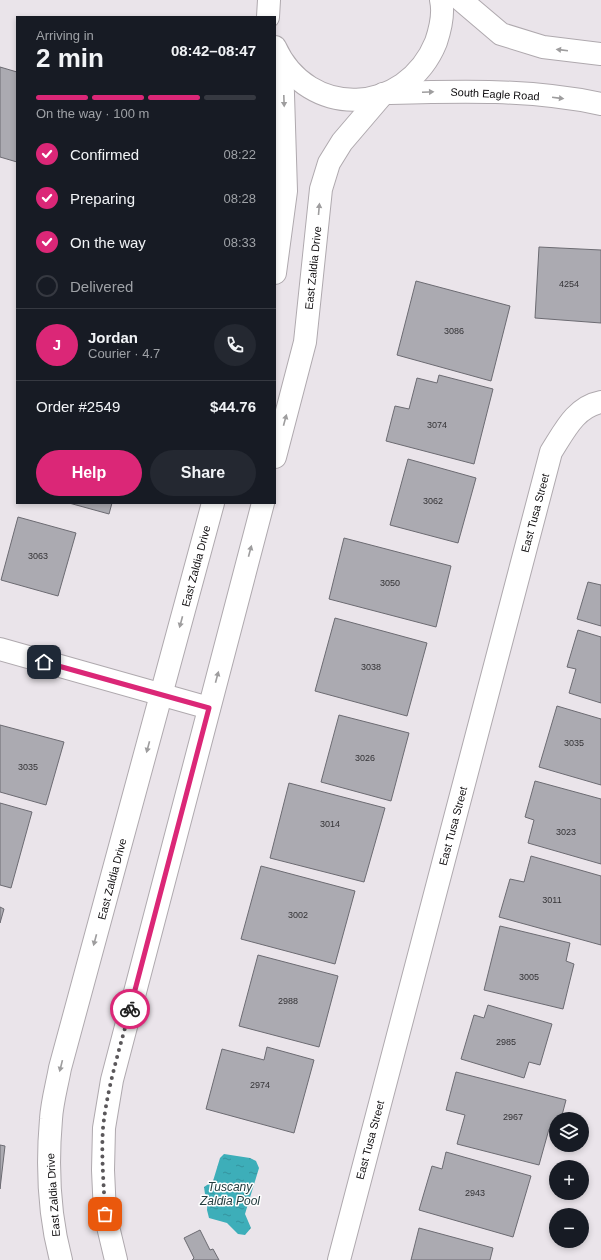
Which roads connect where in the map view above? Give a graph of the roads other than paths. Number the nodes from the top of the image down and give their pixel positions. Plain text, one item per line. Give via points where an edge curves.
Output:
1 (441, 0) edge
2 (461, 0) edge
3 (278, 54) edge
4 (601, 54) edge
5 (386, 94) junction
6 (601, 104) edge
7 (276, 266) edge
8 (595, 403) edge
9 (276, 454) edge
10 (213, 504) edge
11 (263, 504) edge
12 (0, 649) edge
13 (162, 695) junction
14 (209, 708) junction
15 (61, 1260) edge
16 (116, 1260) edge
17 (339, 1260) edge

1 - 5 street via 440,31 430,57 413,78
4 -> 2 street via 543,47 501,34
3 - 5 street via 303,84 330,97 360,100
3 -> 7 street via 286,191
5 -> 6 street, South Eagle Road via 467,91 533,95
9 -> 5 street, East Zaldia Drive via 305,342 321,189 329,163 342,142
8 - 17 street, East Tusa Street via 570,422 551,452
10 -> 13 street, East Zaldia Drive
14 -> 11 street
12 - 13 street
13 - 14 street
13 -> 15 street, East Zaldia Drive via 60,1068 50,1119 53,1230
14 - 16 street via 112,1080 104,1128 103,1170 105,1214

